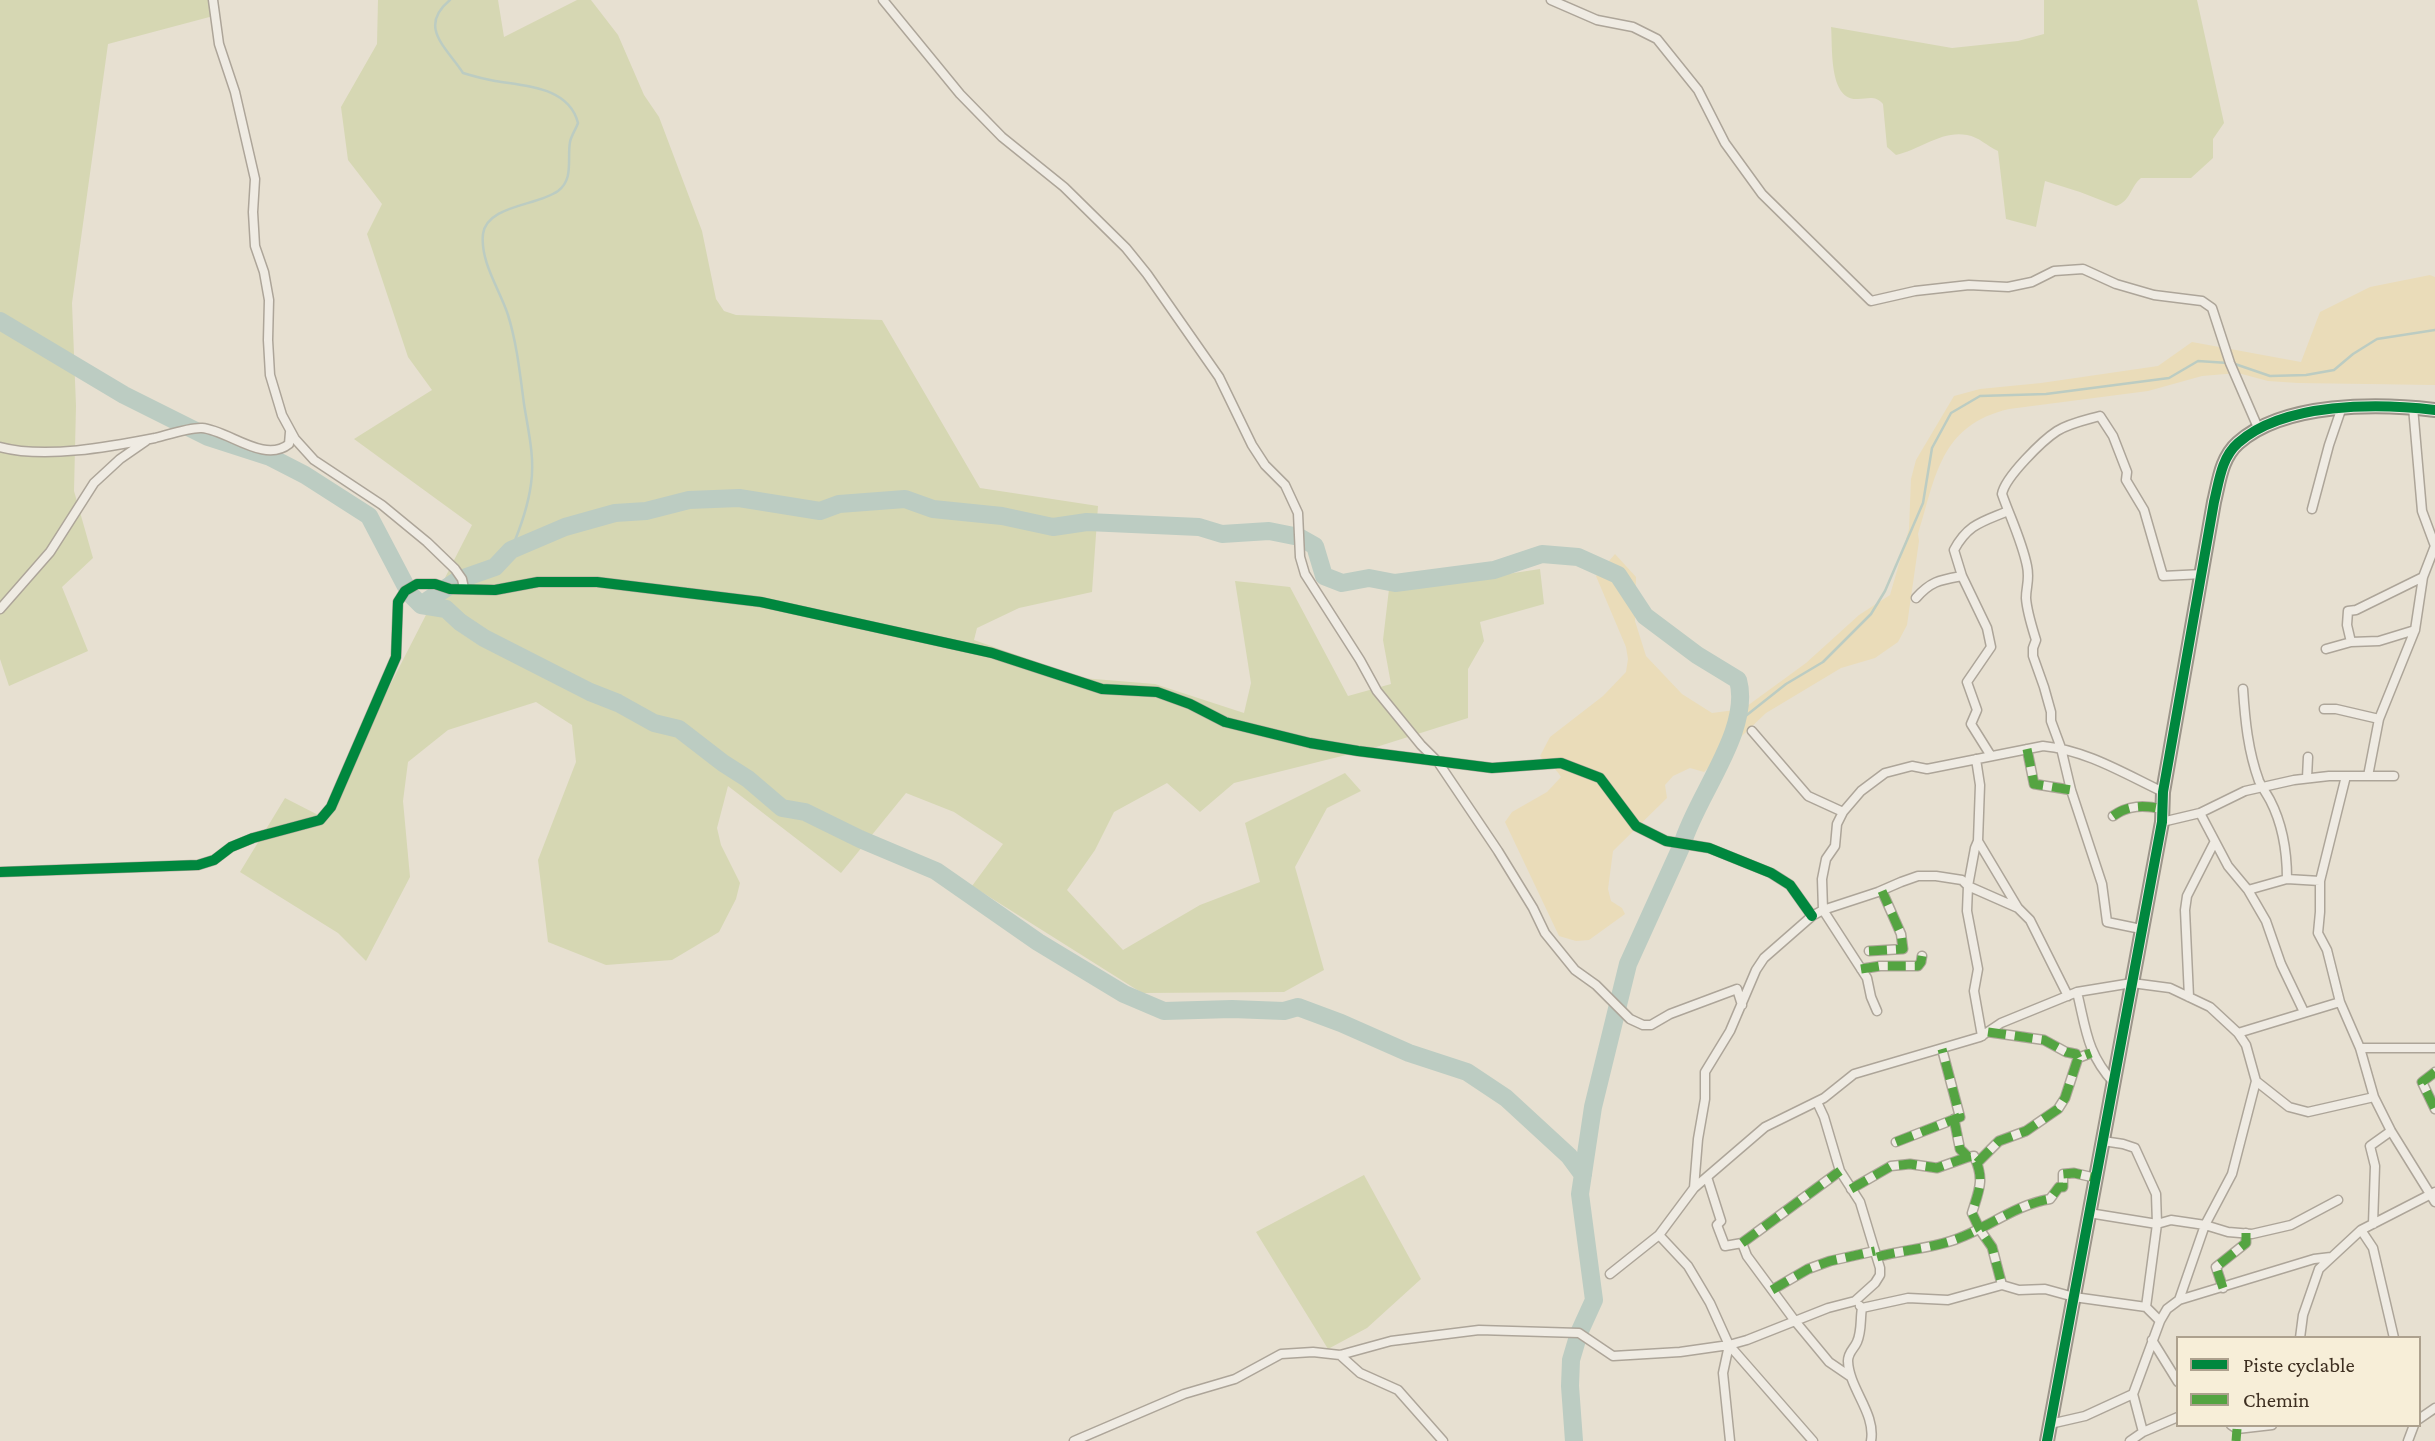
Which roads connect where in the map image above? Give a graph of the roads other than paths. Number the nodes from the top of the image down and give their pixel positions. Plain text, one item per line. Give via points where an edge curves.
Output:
1 (213, 0) edge
2 (883, 0) edge
3 (1551, 0) edge
4 (2342, 407) junction
5 (2413, 407) junction
6 (2435, 410) edge
7 (290, 430) junction
8 (2259, 430) junction
9 (149, 439) junction
10 (0, 447) edge
11 (2312, 509) dead end
12 (2008, 511) junction
13 (2435, 546) edge
14 (2203, 574) junction
15 (1962, 576) junction
16 (2423, 577) junction
17 (464, 588) junction
18 (1916, 598) dead end
19 (0, 609) edge
20 (2415, 630) junction
21 (2351, 642) junction
22 (2326, 649) dead end
23 (2243, 690) dead end
24 (2324, 709) dead end
25 (2379, 719) junction
26 (1752, 731) dead end
27 (2061, 748) junction
28 (2027, 749) junction
29 (1991, 756) junction
30 (2308, 757) dead end
31 (1976, 759) junction
32 (1438, 762) junction
33 (2346, 776) junction
34 (2368, 776) junction
35 (2394, 776) dead end
36 (2306, 778) junction
37 (2263, 788) junction
38 (2071, 790) junction
39 (2164, 792) junction
40 (1843, 811) junction
41 (2200, 813) junction
42 (2162, 815) junction
43 (2113, 816) dead end
44 (1978, 841) junction
45 (2214, 843) junction
46 (0, 872) edge
47 (2287, 879) junction
48 (2320, 881) junction
49 (1968, 886) junction
50 (2248, 890) junction
51 (1882, 891) junction
52 (2018, 908) junction
53 (1823, 910) junction
54 (1812, 916) junction
55 (2141, 929) junction
56 (1869, 951) dead end
57 (1922, 956) dead end
58 (1861, 969) junction
59 (2132, 983) junction
60 (2077, 992) junction
61 (2068, 996) junction
62 (2189, 997) junction
63 (2340, 1002) junction
64 (1742, 1005) junction
65 (1877, 1011) dead end
66 (2304, 1012) junction
67 (2238, 1033) junction
68 (1985, 1034) junction
69 (2360, 1048) junction
70 (2435, 1048) edge
71 (1942, 1049) junction
72 (2091, 1053) junction
73 (2078, 1058) junction
74 (2435, 1072) edge
75 (2256, 1081) junction
76 (2114, 1083) junction
77 (2374, 1097) junction
78 (1817, 1102) junction
79 (2435, 1109) edge
80 (1954, 1119) junction
81 (2391, 1131) junction
82 (2103, 1141) junction
83 (1895, 1142) dead end
84 (1968, 1157) junction
85 (1977, 1163) junction
86 (1840, 1171) junction
87 (1707, 1177) junction
88 (2096, 1178) junction
89 (1694, 1188) junction
90 (1851, 1189) junction
91 (2433, 1196) edge
92 (2338, 1200) dead end
93 (2089, 1213) junction
94 (2157, 1224) junction
95 (2204, 1224) junction
96 (2373, 1224) junction
97 (1980, 1230) junction
98 (2361, 1230) junction
99 (2246, 1233) junction
100 (1659, 1235) junction
101 (1742, 1243) junction
102 (1876, 1254) junction
103 (2331, 1257) junction
104 (1611, 1274) dead end
105 (2002, 1285) junction
106 (2223, 1288) junction
107 (1772, 1290) junction
108 (2074, 1297) junction
109 (2179, 1300) junction
110 (1855, 1301) junction
111 (2146, 1307) junction
112 (1862, 1308) junction
113 (1795, 1321) junction
114 (2160, 1321) junction
115 (2300, 1336) edge
116 (2394, 1336) edge
117 (2152, 1340) junction
118 (1729, 1345) junction
119 (1340, 1355) junction
120 (1851, 1377) junction
121 (2176, 1379) edge
122 (2133, 1394) junction
123 (2176, 1418) edge
124 (2050, 1424) junction
125 (2234, 1427) edge
126 (2143, 1432) junction
127 (1074, 1441) edge
128 (1443, 1441) edge
129 (1730, 1441) edge
130 (1813, 1441) edge
131 (1871, 1441) edge
132 (2047, 1441) edge
133 (2130, 1441) edge
134 (2236, 1441) edge

1 - 7 street via 219,44 254,179 255,246 270,300 270,374
2 - 32 street via 960,94 1002,137 1064,187 1147,274 1219,377 1265,465 1285,485 1298,513 1305,573 1377,691
3 - 8 street via 1597,20 1633,27 1657,40 1698,90 1725,143 1762,194 1871,301 1915,290 2008,287 2054,271 2083,269 2154,295 2202,301 2212,308
4 - 5 street
4 - 8 street
4 - 11 street
5 - 6 street
5 - 13 street via 2422,511
7 - 9 street via 289,444 282,449 265,450 202,428
7 - 17 street via 314,460 382,505 427,542 455,569
8 - 14 street via 2237,444 2223,463
9 - 10 street via 104,448 18,452
9 - 19 street via 94,483 50,552
12 - 14 street via 2003,488 2042,444 2069,425 2100,416 2113,436 2126,480 2144,510 2163,576
12 - 15 street via 1962,535 1954,550
12 - 27 street via 2027,566 2030,584 2026,597 2036,640 2033,656
13 - 16 street
14 - 39 street
15 - 18 street via 1928,584
15 - 29 street via 1991,647 1967,682 1977,710 1971,723
16 - 20 street
16 - 21 street via 2348,611
17 - 32 street via 597,582 761,602 992,653 1102,690 1157,692 1225,722 1286,737
17 - 46 street via 416,584 398,602 396,657 331,807 320,820 253,838 198,865
20 - 21 street
20 - 25 street
21 - 22 street
23 - 37 street via 2245,729
24 - 25 street
25 - 34 street
26 - 40 street via 1808,796
27 - 28 street
27 - 38 street
27 - 39 street
28 - 29 street
28 - 38 street via 2034,784
29 - 31 street
30 - 36 street
31 - 40 street via 1885,773
31 - 44 street
32 - 54 street via 1492,768 1561,763 1600,778 1636,826 1666,841 1709,848 1771,873 1790,885
32 - 64 street via 1505,862 1545,933 1576,970 1630,1019 1651,1025 1737,989
33 - 34 street
33 - 36 street
33 - 48 street
34 - 35 street
36 - 37 street
37 - 41 street via 2245,791
37 - 47 street via 2284,839
38 - 55 street via 2102,884 2107,922
39 - 42 street
40 - 53 street via 1835,846 1826,859
41 - 42 street
41 - 45 street
42 - 43 street via 2137,806
42 - 55 street
44 - 49 street
44 - 52 street
45 - 50 street
45 - 62 street via 2187,896
47 - 48 street
47 - 50 street
48 - 63 street via 2318,933
49 - 51 street via 1962,880 1917,876
49 - 52 street
49 - 68 street via 1968,926 1978,969 1974,991
50 - 66 street via 2266,920
51 - 53 street
51 - 56 street via 1902,934 1903,949
52 - 61 street via 2030,920
53 - 54 street
53 - 58 street
54 - 64 street via 1764,958
55 - 59 street
57 - 58 street via 1918,966
58 - 65 street
59 - 60 street
59 - 62 street via 2170,988
59 - 76 street
60 - 61 street
60 - 72 street
61 - 68 street
62 - 67 street via 2210,1007
63 - 66 street
63 - 69 street
64 - 89 street via 1705,1072
66 - 67 street
67 - 75 street
68 - 71 street
68 - 73 street via 2044,1040
69 - 70 street
69 - 77 street
71 - 78 street via 1854,1074
71 - 80 street via 1959,1117
72 - 73 street
72 - 76 street
73 - 85 street via 2058,1109 2026,1131 1999,1141
74 - 79 street via 2422,1082
75 - 77 street via 2289,1107 2308,1112
75 - 95 street via 2232,1174
76 - 82 street
77 - 81 street
78 - 86 street
78 - 87 street via 1765,1127
80 - 83 street
80 - 84 street via 1960,1149
81 - 91 street
81 - 96 street via 2370,1146 2375,1166
82 - 88 street
82 - 94 street via 2135,1149 2156,1194
84 - 85 street via 1974,1156
84 - 90 street via 1937,1168 1891,1166
85 - 97 street via 1981,1187 1972,1213
86 - 90 street
86 - 101 street
87 - 89 street
87 - 101 street via 1724,1246
88 - 93 street
88 - 97 street via 2063,1174 2063,1187 2050,1199 2030,1203
89 - 100 street
90 - 102 street via 1860,1202
91 - 96 street
92 - 99 street via 2291,1224
93 - 94 street
93 - 108 street
94 - 95 street via 2171,1220
94 - 111 street
95 - 99 street
95 - 109 street
96 - 98 street
97 - 102 street via 1949,1242
97 - 105 street via 1992,1247
98 - 103 street
98 - 116 street via 2374,1248
99 - 106 street via 2246,1243 2216,1267
100 - 104 street
100 - 118 street via 1688,1266
101 - 107 street
102 - 107 street via 1830,1261
102 - 110 street via 1880,1275
103 - 106 street
103 - 115 street via 2319,1269
105 - 108 street
105 - 112 street via 1948,1300 1908,1298
106 - 109 street
107 - 113 street
108 - 111 street
108 - 124 street
109 - 114 street
110 - 112 street
110 - 113 street
111 - 114 street
112 - 120 street via 1860,1333 1848,1359
113 - 118 street
113 - 120 street via 1829,1362
114 - 117 street
117 - 121 street
117 - 122 street
118 - 119 street via 1613,1356 1578,1334 1479,1330 1391,1341
118 - 129 street via 1723,1373
118 - 130 street
119 - 127 street via 1281,1354 1235,1379 1184,1394
119 - 128 street via 1360,1373 1398,1390
120 - 131 street via 1863,1402
122 - 124 street via 2085,1416
122 - 126 street
123 - 126 street
124 - 132 street
125 - 134 street
126 - 133 street

